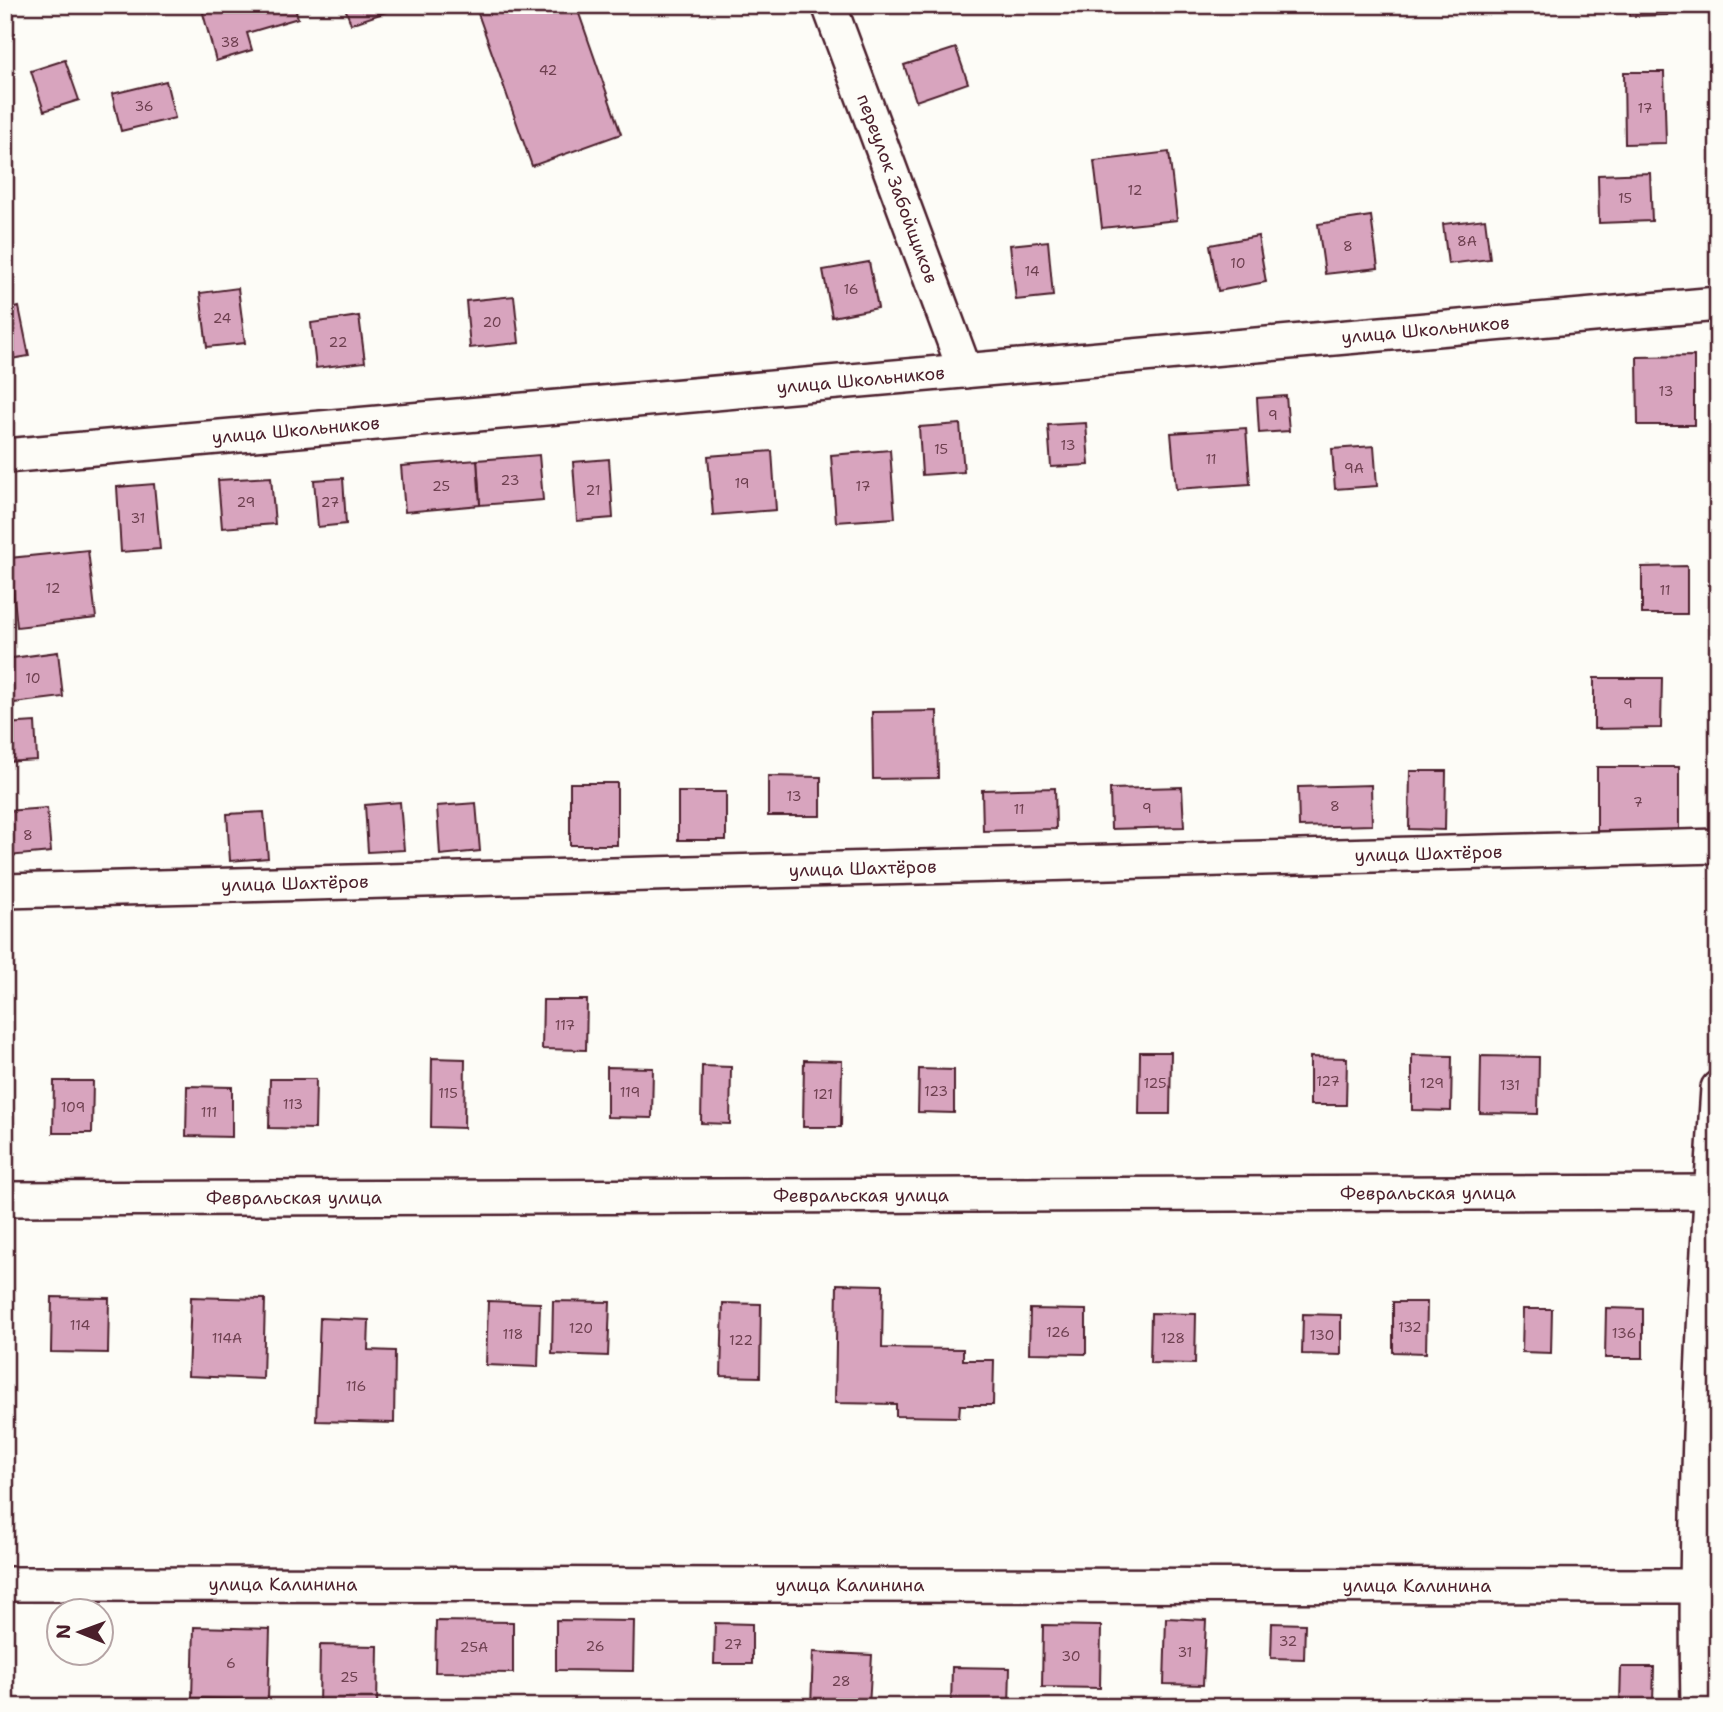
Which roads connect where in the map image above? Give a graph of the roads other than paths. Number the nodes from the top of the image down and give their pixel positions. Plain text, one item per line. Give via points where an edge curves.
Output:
1 (829, 5) edge
2 (1718, 304) edge
3 (965, 371) junction
4 (5, 456) edge
5 (1718, 846) edge
6 (5, 891) edge
7 (1718, 1088) edge
8 (1714, 1192) edge
9 (5, 1199) edge
10 (5, 1584) edge
11 (1696, 1586) junction
12 (1698, 1707) edge

1 - 3 street, переулок Забойщиков
2 - 3 street, улица Школьников
3 - 4 street, улица Школьников
5 - 6 street, улица Шахтёров
7 - 8 street
8 - 9 street, Февральская улица
8 - 11 street
10 - 11 street, улица Калинина
11 - 12 street

